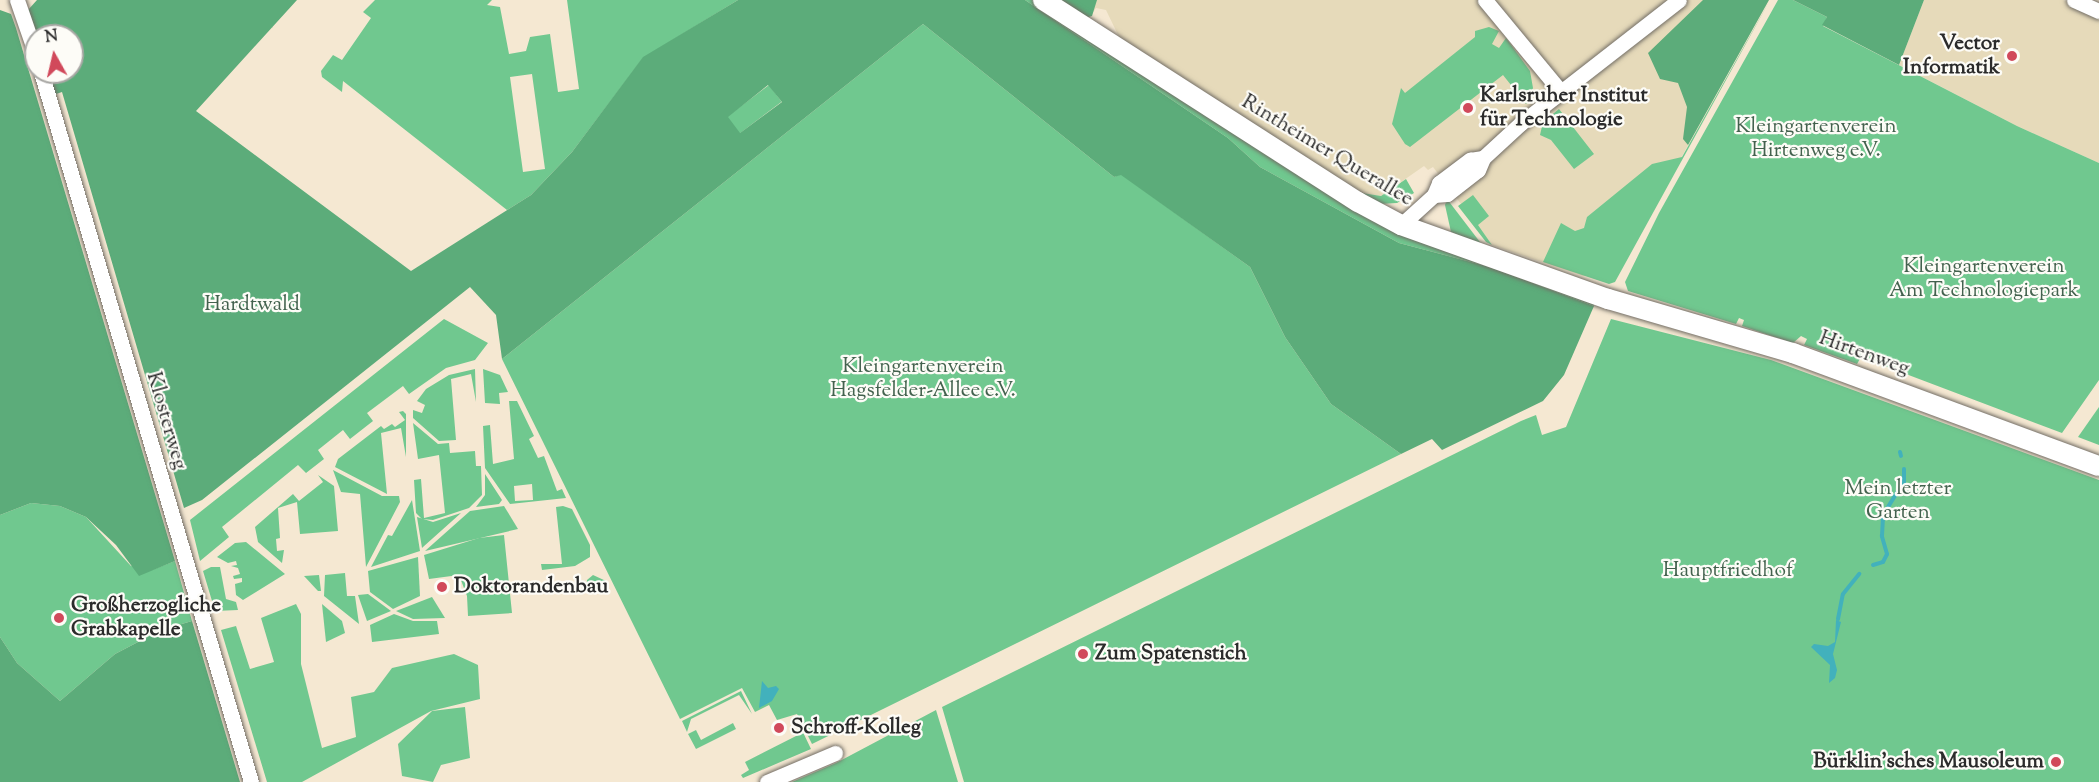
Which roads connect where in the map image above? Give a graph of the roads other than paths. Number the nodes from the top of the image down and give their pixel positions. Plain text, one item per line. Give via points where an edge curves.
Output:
1 (17, 0) edge
2 (1043, 0) edge
3 (1485, 0) edge
4 (1679, 0) edge
5 (2074, 0) edge
6 (2099, 11) edge
7 (25, 24) edge
8 (45, 84) edge
9 (1561, 92) junction
10 (1401, 225) junction
11 (1608, 299) joint
12 (2099, 466) edge
13 (835, 753) dead end
14 (251, 782) edge
15 (767, 782) edge

1 - 7 street
2 - 10 street, Rintheimer Querallee via 1358,202
3 - 9 street
4 - 9 street
5 - 6 street
8 - 14 street, Klosterweg
9 - 10 street via 1483,158 1478,170 1447,194 1434,195
10 - 11 street, Rintheimer Querallee
11 - 12 street, Hirtenweg via 1793,353
13 - 15 street

